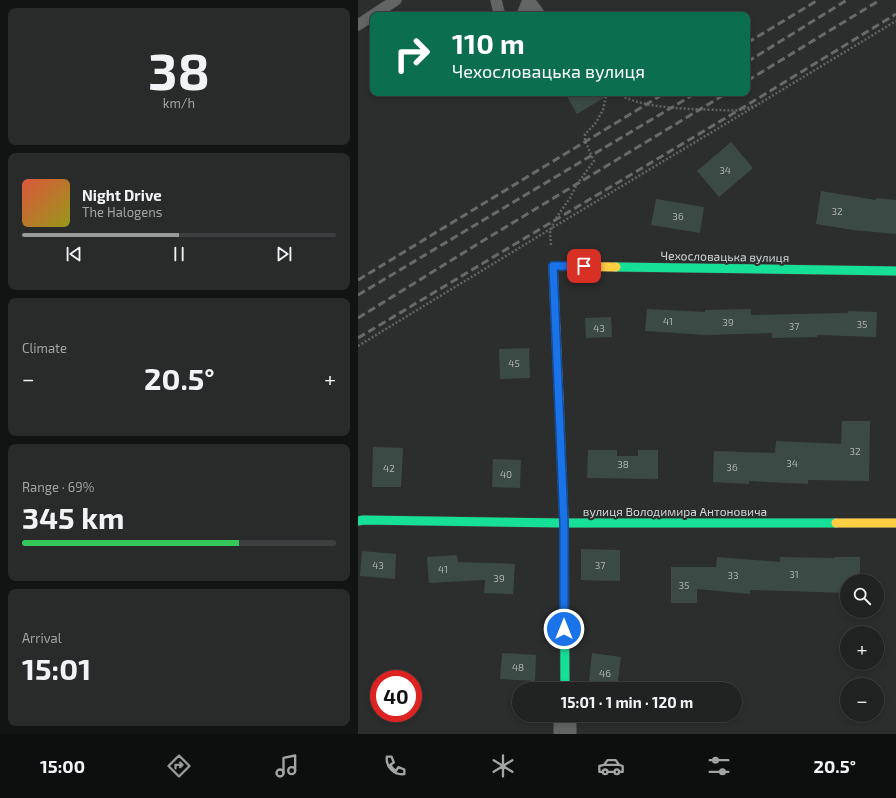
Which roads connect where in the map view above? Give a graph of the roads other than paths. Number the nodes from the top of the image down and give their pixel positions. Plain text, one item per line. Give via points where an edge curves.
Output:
1 (396, 0) edge
2 (496, 0) edge
3 (528, 0) edge
4 (378, 12) edge
5 (499, 12) edge
6 (523, 12) edge
7 (538, 12) edge
8 (370, 17) edge
9 (358, 25) edge
10 (896, 271) edge
11 (358, 521) edge
12 (564, 523) junction
13 (896, 523) edge
14 (565, 682) edge
15 (565, 722) edge
16 (565, 734) edge

1 - 4 lane
2 - 5 lane
3 - 6 lane
3 - 7 lane
8 - 9 lane
10 - 12 street, Чехословацька вулиця via 553,266
11 - 12 street, вулиця Володимира Антоновича
12 - 13 street, вулиця Володимира Антоновича
12 - 14 street
15 - 16 street

